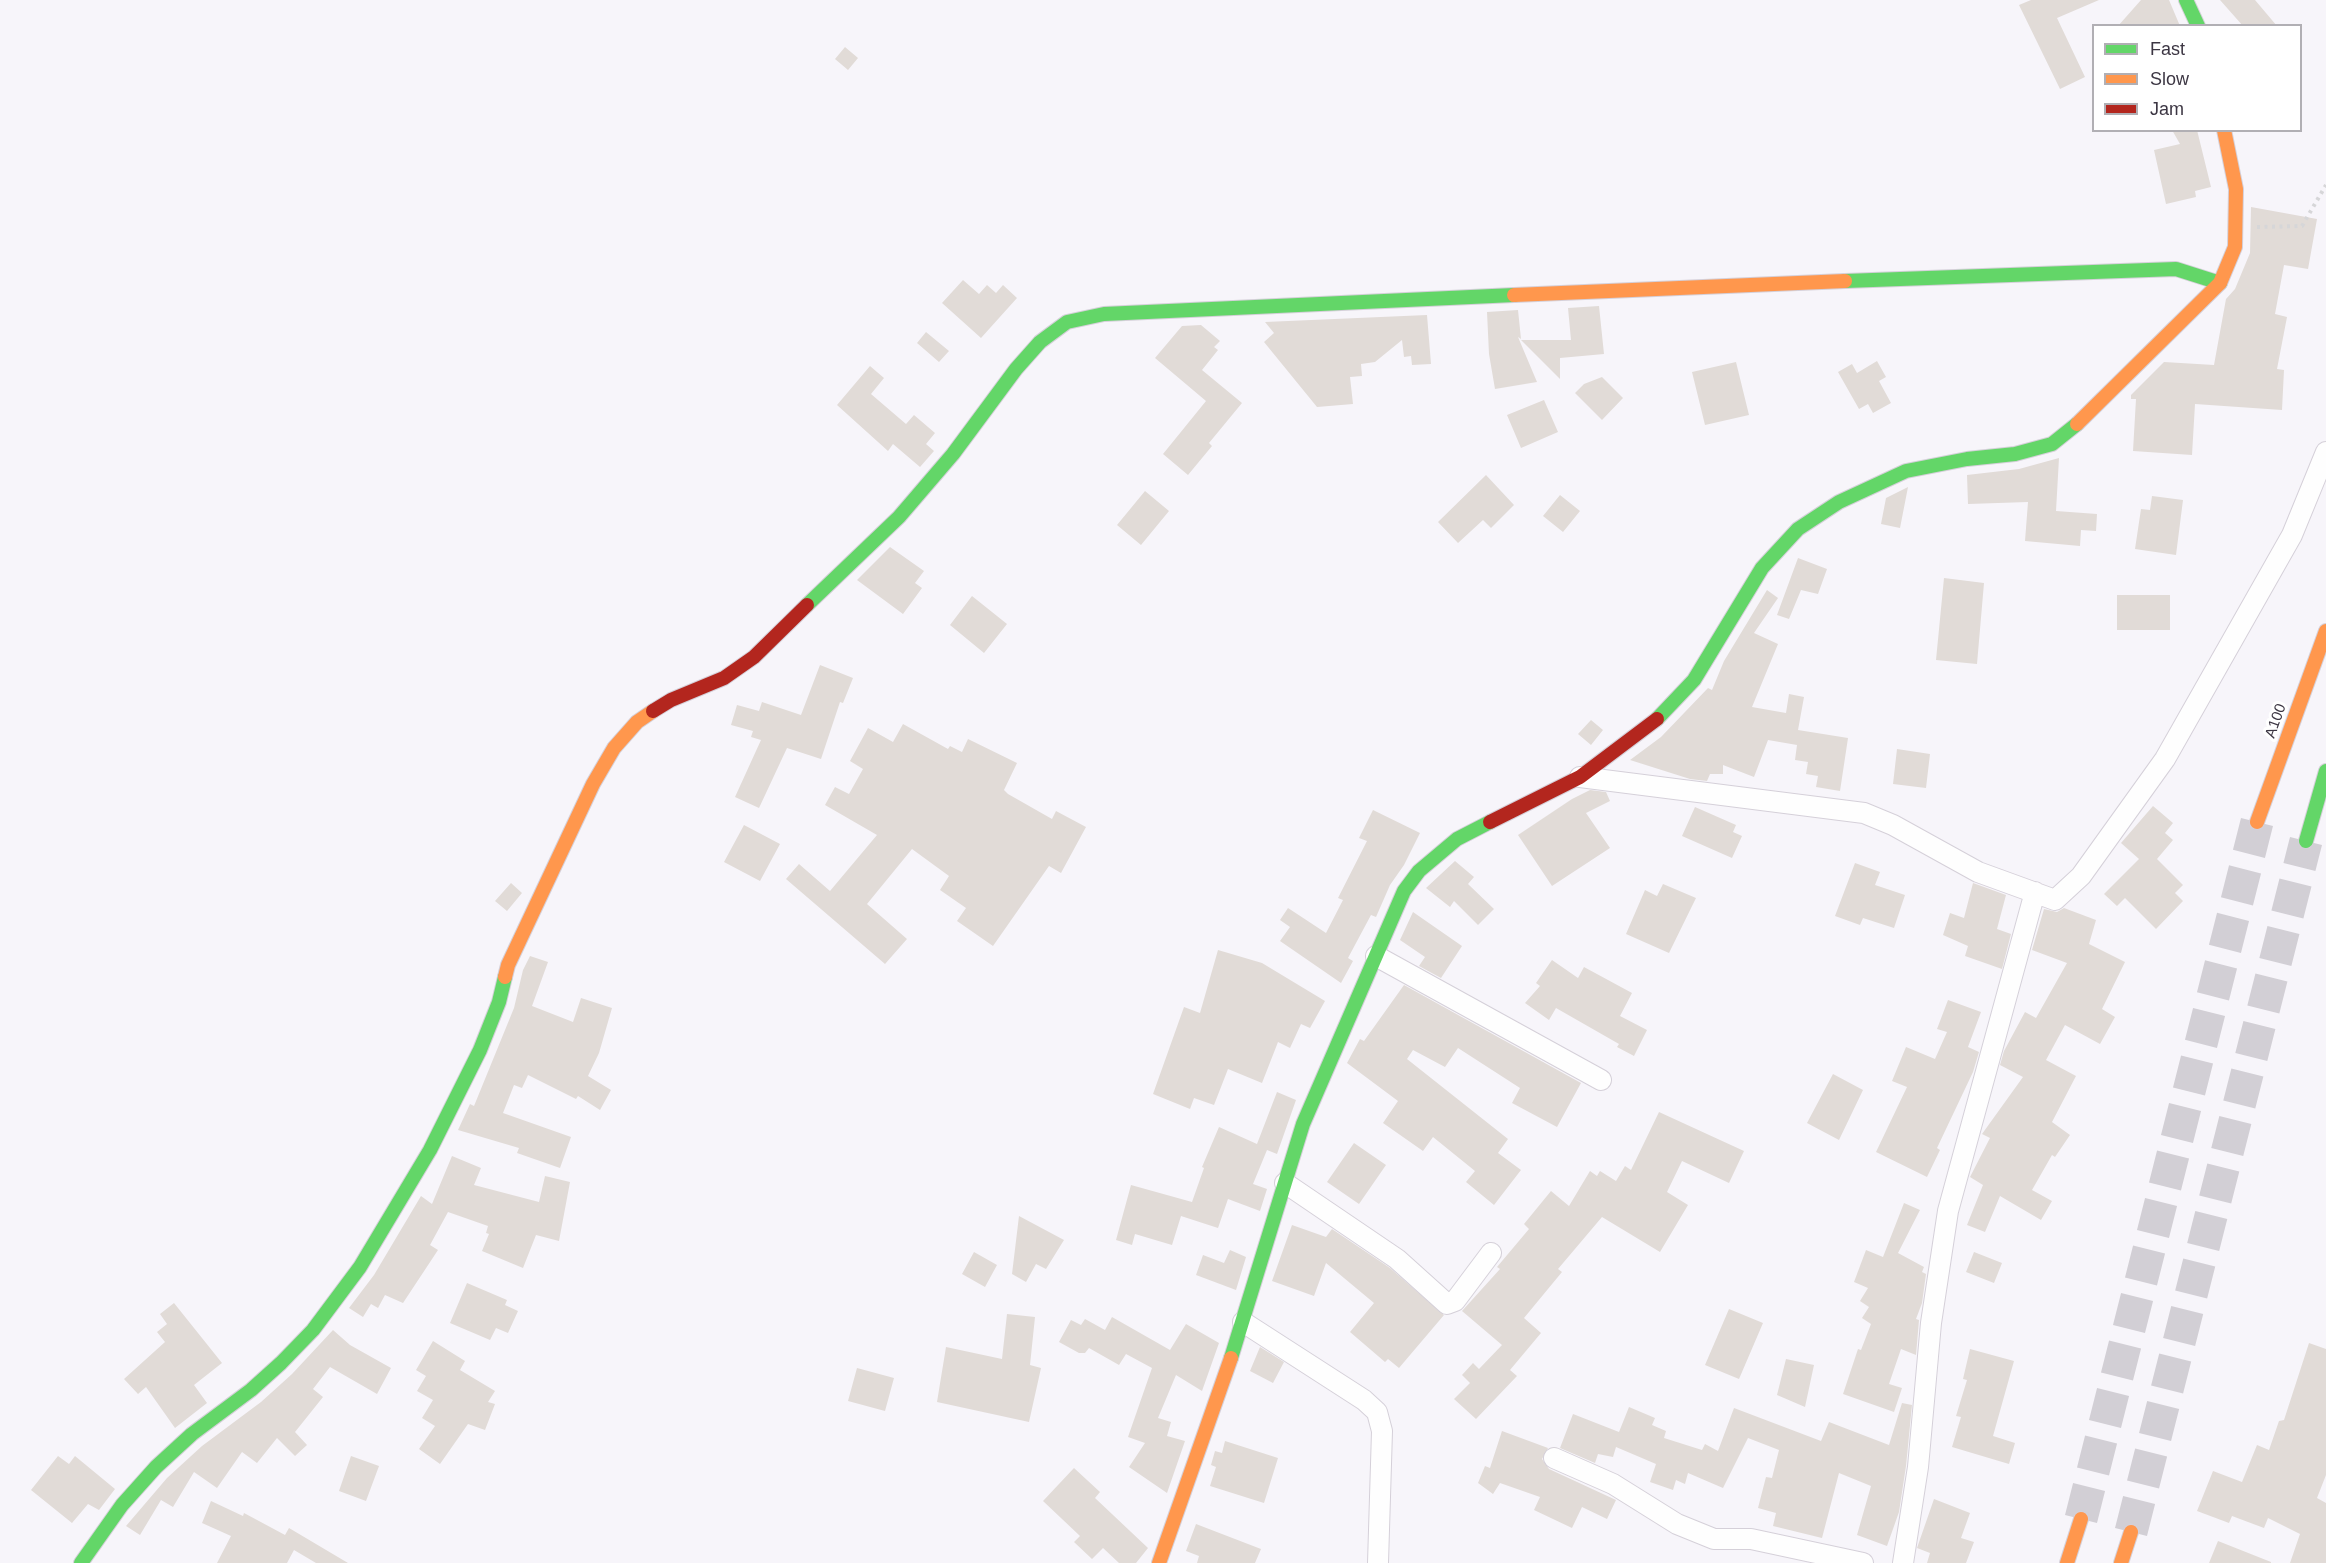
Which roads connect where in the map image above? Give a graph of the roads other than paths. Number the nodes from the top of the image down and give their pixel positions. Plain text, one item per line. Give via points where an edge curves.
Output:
1 (2186, 0) edge
2 (2197, 24) edge
3 (2224, 132) edge
4 (2220, 283) junction
5 (2326, 452) edge
6 (2326, 631) edge
7 (2326, 771) edge
8 (1580, 777) junction
9 (2257, 822) tunnel mouth
10 (2306, 841) tunnel mouth
11 (2035, 892) junction
12 (1376, 956) junction
13 (1601, 1080) dead end
14 (1285, 1183) junction
15 (1491, 1253) dead end
16 (1243, 1322) junction
17 (1554, 1458) dead end
18 (2081, 1519) tunnel mouth
19 (2131, 1532) tunnel mouth
20 (81, 1563) edge
21 (1159, 1563) edge
22 (1378, 1563) edge
23 (1863, 1563) edge
24 (1902, 1563) edge
25 (2067, 1563) edge
26 (2121, 1563) edge

1 - 2 main road
3 - 4 main road via 2236,189 2236,227 2235,247
4 - 8 main road via 2092,412 2052,444 2015,454 1906,471 1839,502 1798,529 1762,568 1694,680 1650,726
4 - 20 main road via 2175,269 1104,314 1067,322 1040,342 1016,369 899,517 754,657 724,678 671,700 637,722 614,748 593,784 508,965 499,1002 480,1050 430,1150 360,1267 313,1330 281,1363 156,1467 122,1505
5 - 11 street via 2292,535 2165,759 2081,876 2055,900
6 - 9 main road, A100 / A100
7 - 10 main road
8 - 11 street via 1864,813 1978,872
8 - 12 main road via 1457,839 1419,871 1404,891
11 - 24 street via 1948,1211 1931,1323 1918,1467
12 - 13 street
12 - 14 main road via 1303,1124
14 - 15 street via 1397,1259 1447,1304 1455,1301
14 - 16 main road
16 - 21 main road
16 - 22 street via 1377,1412 1382,1431
17 - 23 street via 1613,1484 1677,1524 1714,1539 1751,1539
18 - 25 main road
19 - 26 main road

